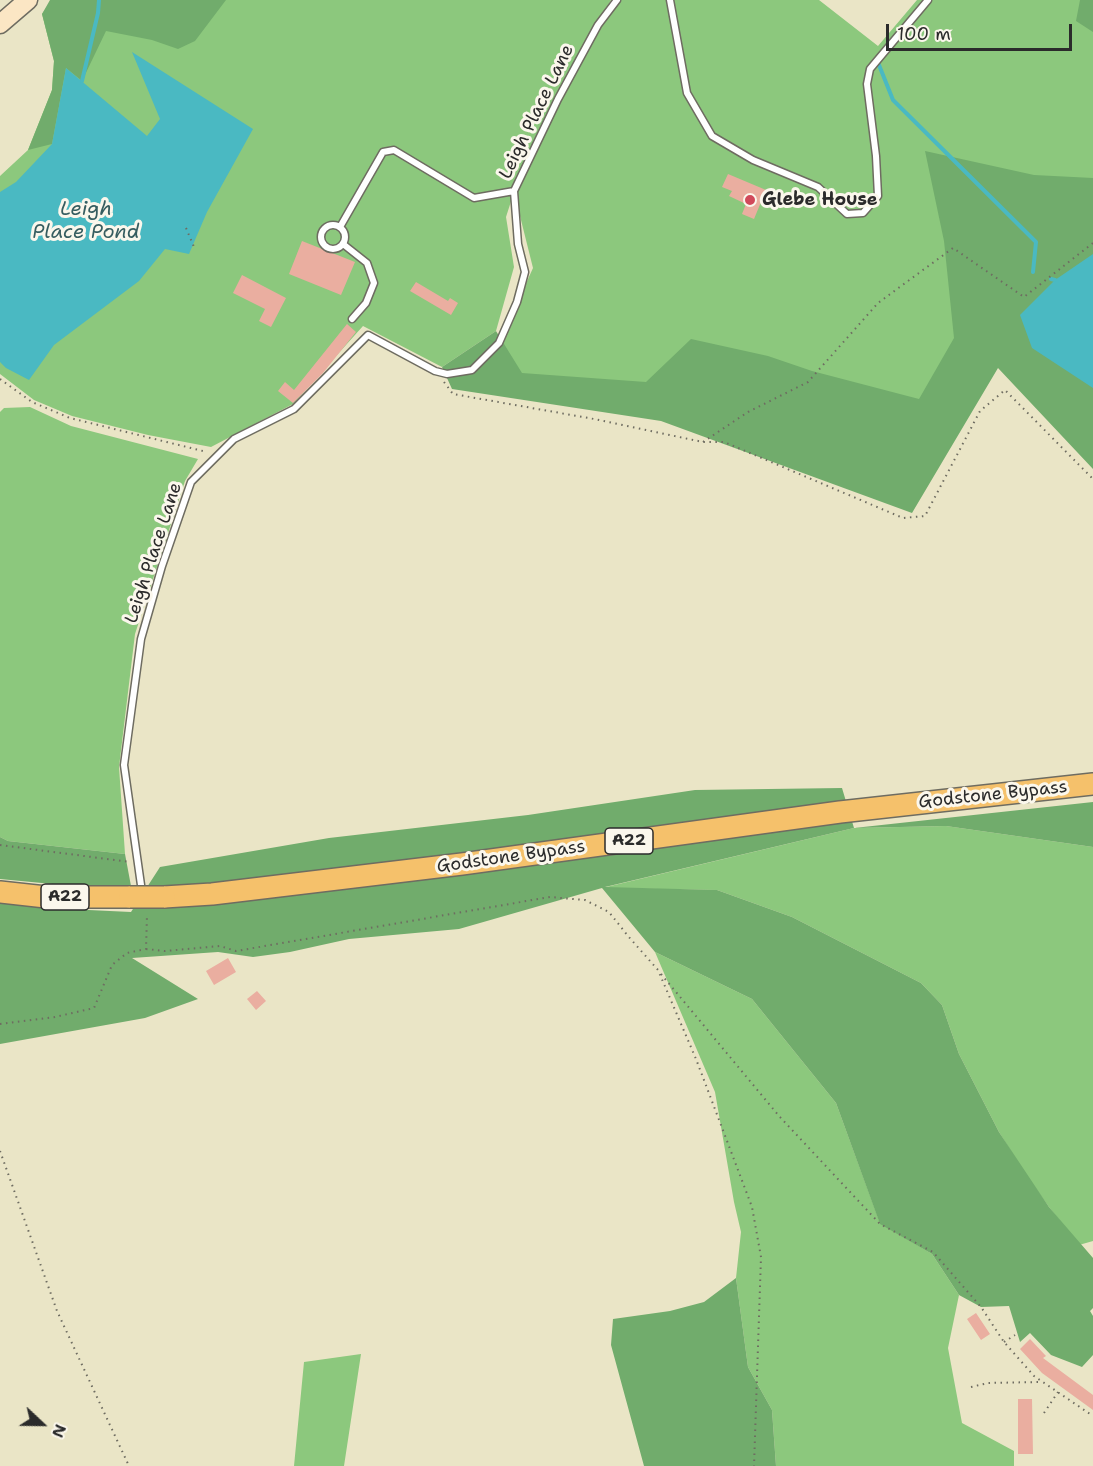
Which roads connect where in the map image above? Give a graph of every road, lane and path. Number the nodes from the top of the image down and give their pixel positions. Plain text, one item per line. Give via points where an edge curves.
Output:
1 (617, 0) edge
2 (670, 0) edge
3 (928, 0) edge
4 (26, 2) edge
5 (0, 24) edge
6 (514, 191) junction
7 (340, 227) junction
8 (186, 228) dead end
9 (1093, 243) edge
10 (343, 244) junction
11 (194, 247) dead end
12 (352, 319) dead end
13 (435, 370) junction
14 (0, 379) edge
15 (703, 442) junction
16 (217, 455) junction
17 (1093, 479) edge
18 (1093, 784) edge
19 (0, 845) edge
20 (139, 863) junction
21 (135, 891) junction
22 (0, 892) edge
23 (147, 915) dead end
24 (146, 949) junction
25 (658, 970) junction
26 (0, 1024) edge
27 (0, 1151) edge
28 (1015, 1335) dead end
29 (1004, 1342) junction
30 (1039, 1382) junction
31 (970, 1388) dead end
32 (1058, 1392) junction
33 (1044, 1413) dead end
34 (1093, 1416) edge
35 (129, 1466) edge
36 (754, 1466) edge

1 - 6 lane, Leigh Place Lane via 598,25 558,99
2 - 3 lane via 687,93 712,136 753,160 818,187 847,214 863,213 878,196 867,84 870,69
4 - 5 main road
6 - 7 lane via 474,198 394,150 383,152
6 - 13 lane, Leigh Place Lane via 525,272 500,343 472,370 447,374
7 - 10 lane via 345,234
7 - 10 lane via 327,227 321,238 328,249
8 - 11 path
9 - 15 path via 1024,297 953,248 878,303 808,382 748,412
10 - 12 lane via 367,263 374,283 366,303
13 - 15 path via 453,394
13 - 16 lane, Leigh Place Lane via 368,335 294,409 234,439
14 - 16 path via 32,402 70,418
15 - 17 path via 724,442 903,518 925,516 980,411 1005,390
16 - 20 lane, Leigh Place Lane via 191,482 141,639 124,765
18 - 21 highway, Godstone Bypass / A22, bridge via 840,812 212,894 164,897
19 - 20 path
20 - 21 lane, Leigh Place Lane
21 - 22 highway, Godstone Bypass / A22 via 46,897
23 - 24 path
24 - 25 path via 220,946 236,951 550,897 585,900 609,912
24 - 26 path via 127,952 112,965 94,1008
25 - 29 path via 779,1116 880,1224 933,1252 981,1307
25 - 36 path via 752,1207 761,1257
27 - 35 path via 57,1311
28 - 29 path
29 - 30 path
30 - 31 path via 988,1383
30 - 32 path
32 - 33 path
32 - 34 path

